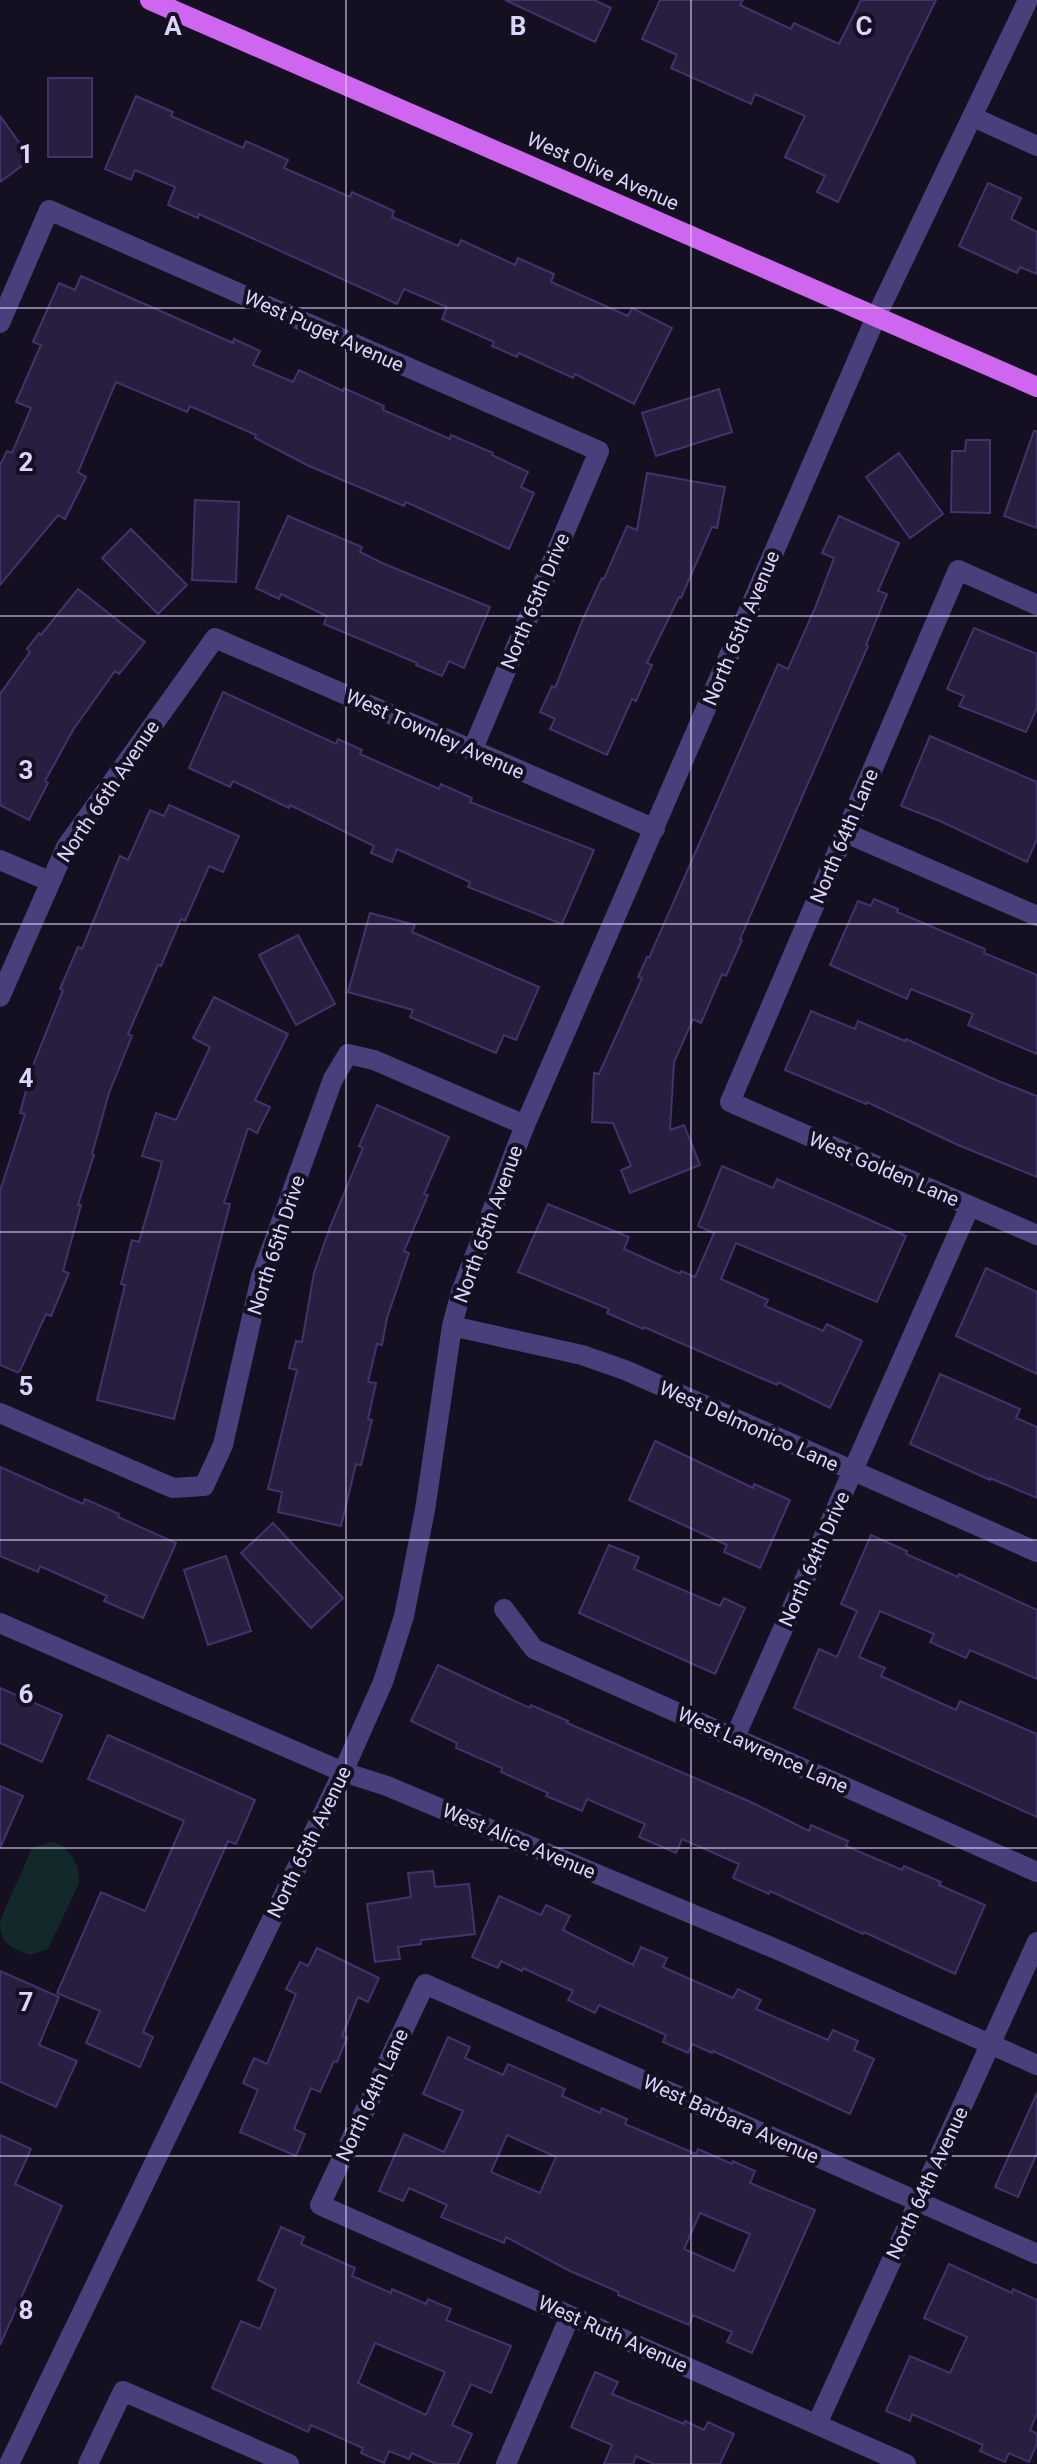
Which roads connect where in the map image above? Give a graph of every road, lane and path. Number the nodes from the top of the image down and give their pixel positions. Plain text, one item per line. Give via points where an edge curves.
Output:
1 (150, 0) edge
2 (1028, 0) edge
3 (973, 117) junction
4 (1037, 146) edge
5 (876, 317) junction
6 (0, 323) edge
7 (1037, 387) edge
8 (599, 451) joint
9 (1037, 605) edge
10 (215, 638) joint
11 (472, 751) junction
12 (655, 829) junction
13 (846, 833) junction
14 (0, 860) edge
15 (49, 881) junction
16 (1037, 916) edge
17 (0, 997) edge
18 (730, 1102) joint
19 (525, 1125) junction
20 (970, 1206) junction
21 (1037, 1235) edge
22 (452, 1326) junction
23 (0, 1413) edge
24 (852, 1472) junction
25 (1037, 1552) edge
26 (504, 1609) dead end
27 (0, 1623) edge
28 (735, 1737) junction
29 (343, 1772) junction
30 (1037, 1872) edge
31 (1037, 1942) edge
32 (425, 1984) joint
33 (991, 2044) junction
34 (1037, 2065) edge
35 (919, 2202) junction
36 (320, 2205) joint
37 (1037, 2254) edge
38 (570, 2316) junction
39 (817, 2424) junction
40 (9, 2464) edge
41 (88, 2464) edge
42 (289, 2464) edge
43 (506, 2464) edge
44 (906, 2464) edge

1 - 5 main road, West Olive Avenue
2 - 3 street, North 65th Avenue
3 - 4 street
3 - 5 street, North 65th Avenue
5 - 7 main road, West Olive Avenue
5 - 12 street, North 65th Avenue
6 - 8 street, West Puget Avenue via 49,210
8 - 11 street, North 65th Drive
9 - 13 street, North 64th Lane via 958,570
10 - 11 street, West Townley Avenue
10 - 15 street, North 66th Avenue via 66,847
11 - 12 street, West Townley Avenue
12 - 19 street, North 65th Avenue
13 - 16 street
13 - 18 street, North 64th Lane
14 - 15 street
15 - 17 street, North 66th Avenue
18 - 20 street, West Golden Lane
19 - 22 street, North 65th Avenue via 471,1261
19 - 23 street, North 65th Drive via 374,1060 348,1054 333,1079 261,1277 223,1445 204,1486 173,1488
20 - 21 street, West Golden Lane
20 - 24 street, North 64th Drive
22 - 24 street, West Delmonico Lane via 625,1370
22 - 29 street, North 65th Avenue via 404,1616 383,1682
24 - 25 street, West Delmonico Lane
24 - 28 street, North 64th Drive
26 - 28 street, West Lawrence Lane via 534,1649
27 - 29 street, West Alice Avenue
28 - 30 street, West Lawrence Lane
29 - 33 street, West Alice Avenue via 783,1952
29 - 40 street, North 65th Avenue
31 - 33 street, North 64th Avenue
32 - 35 street, West Barbara Avenue
32 - 36 street, North 64th Lane
33 - 34 street, West Alice Avenue
33 - 35 street, North 64th Avenue
35 - 37 street, West Barbara Avenue
35 - 39 street, North 64th Avenue
36 - 38 street, West Ruth Avenue
38 - 39 street, West Ruth Avenue
38 - 43 street
39 - 44 street, West Ruth Avenue
41 - 42 street via 123,2391

